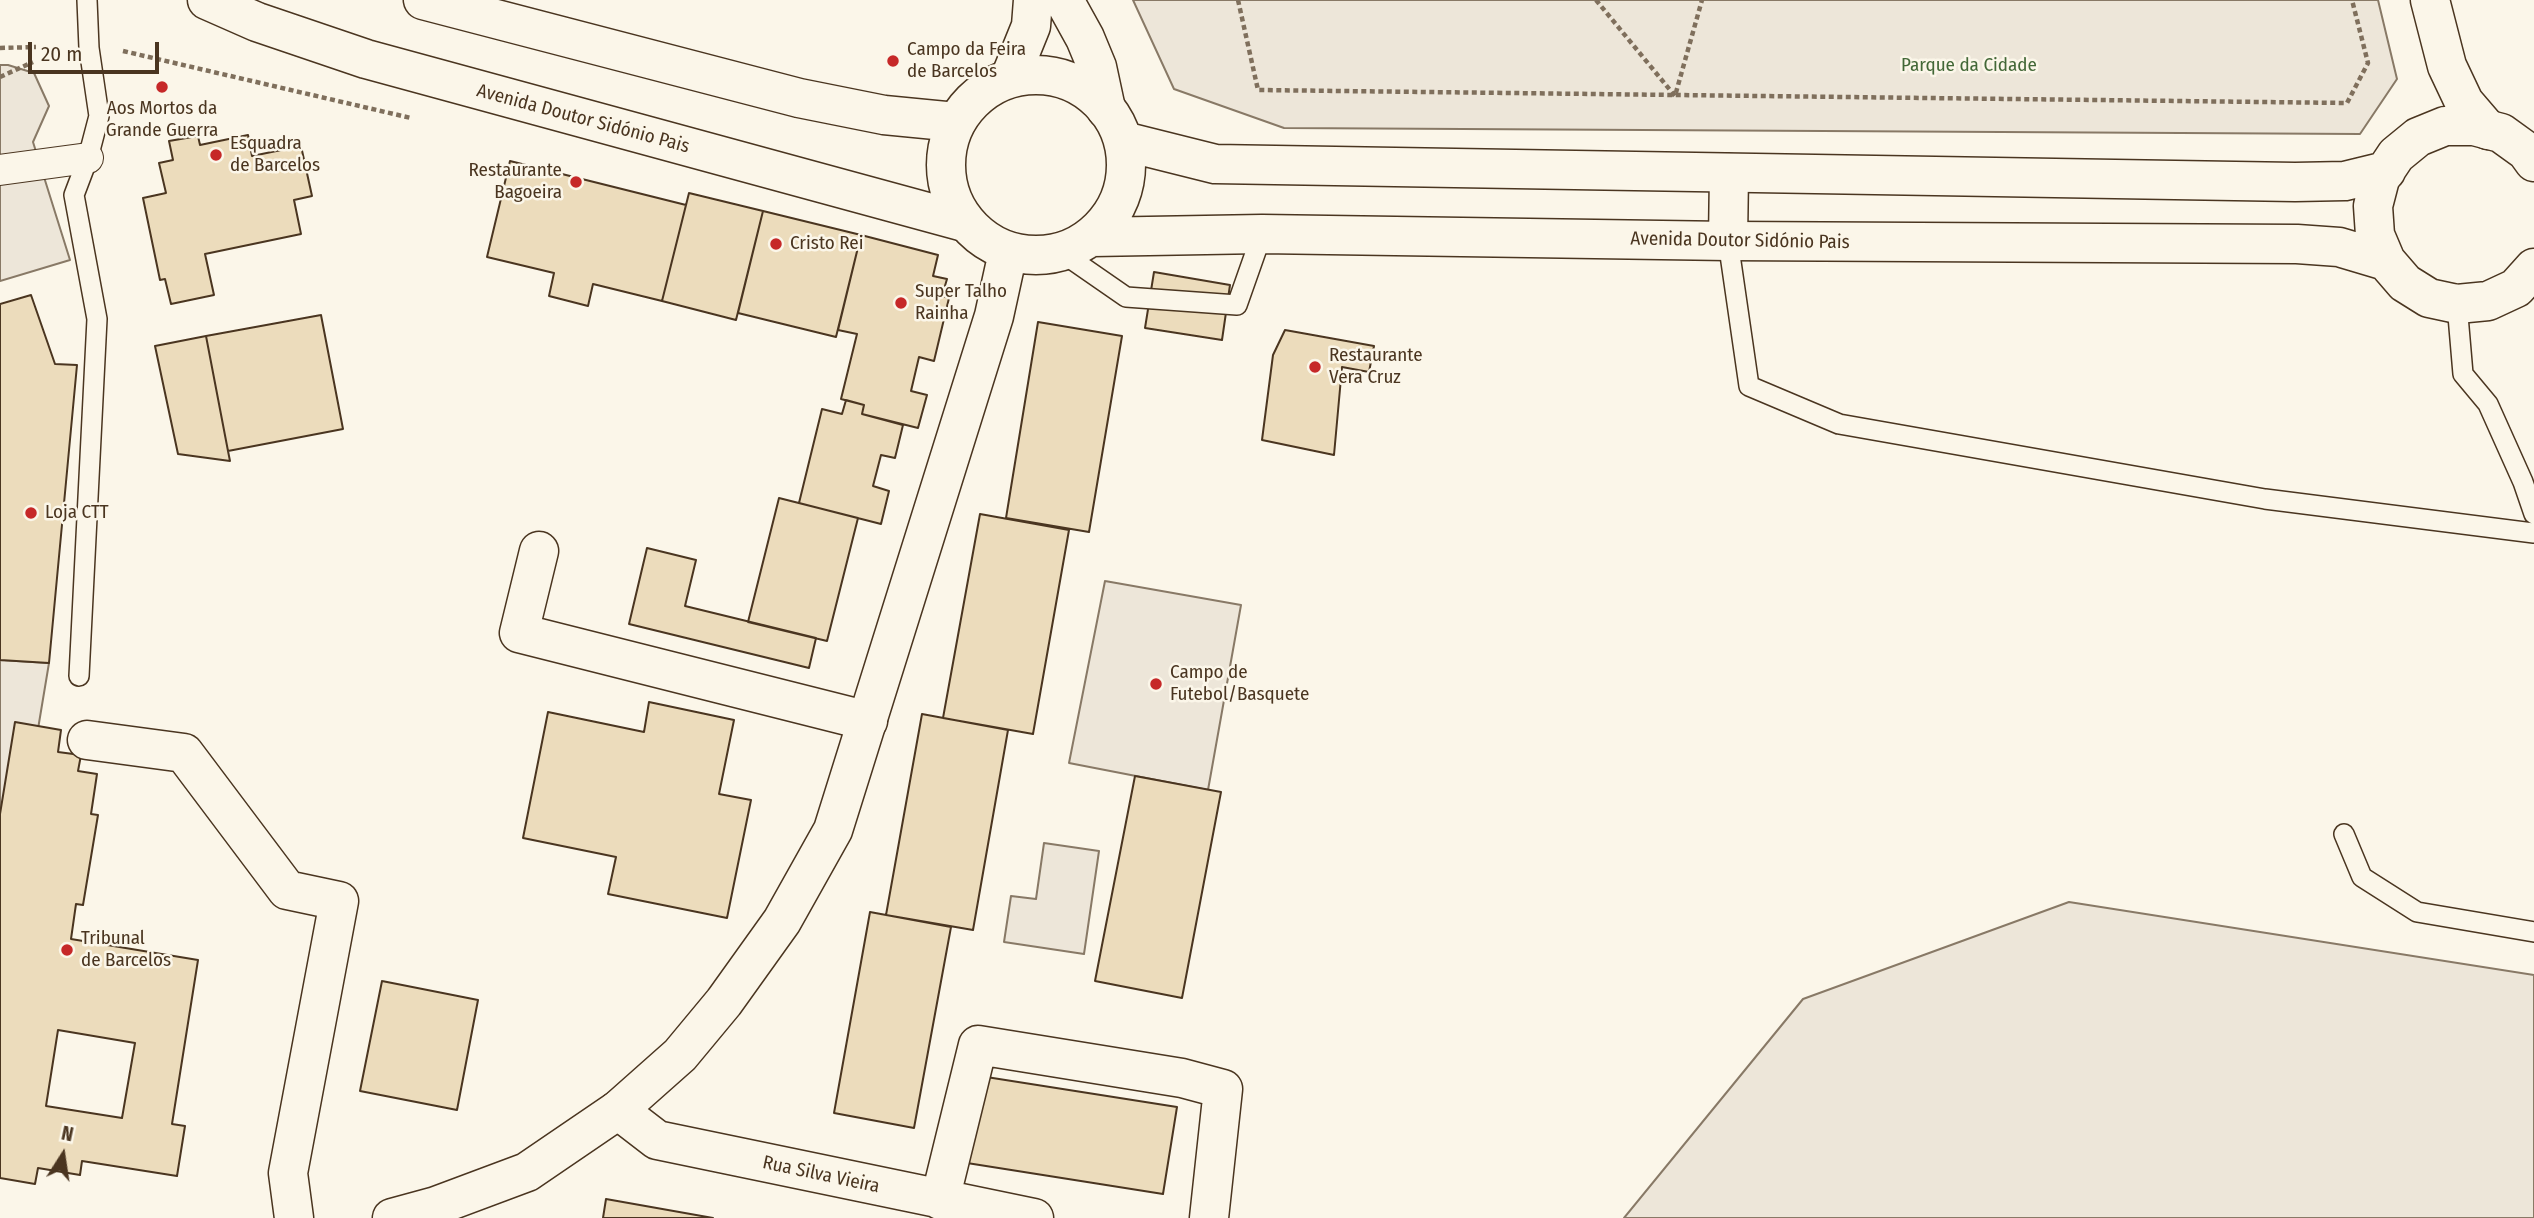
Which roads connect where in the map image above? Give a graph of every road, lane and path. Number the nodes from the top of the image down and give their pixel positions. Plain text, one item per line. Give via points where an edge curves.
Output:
1 (87, 0) edge
2 (208, 0) edge
3 (423, 0) edge
4 (1033, 0) edge
5 (1064, 0) edge
6 (1238, 0) edge
7 (1596, 0) edge
8 (1702, 0) edge
9 (2352, 0) edge
10 (2430, 0) edge
11 (36, 47) dead end
12 (0, 48) edge
13 (33, 62) dead end
14 (2447, 66) junction
15 (0, 77) edge
16 (1010, 78) junction
17 (1675, 96) junction
18 (956, 122) junction
19 (1114, 125) junction
20 (2488, 130) junction
21 (2432, 132) junction
22 (88, 158) junction
23 (2532, 158) edge
24 (0, 170) edge
25 (2386, 171) junction
26 (1729, 173) junction
27 (964, 222) junction
28 (1262, 234) junction
29 (1728, 241) junction
30 (1076, 245) junction
31 (1008, 252) junction
32 (2386, 261) junction
33 (2534, 268) edge
34 (2457, 304) junction
35 (2534, 514) edge
36 (2534, 533) edge
37 (539, 551) dead end
38 (79, 676) dead end
39 (868, 721) junction
40 (88, 740) dead end
41 (2344, 834) dead end
42 (2534, 932) edge
43 (618, 1110) junction
44 (940, 1200) junction
45 (294, 1218) edge
46 (392, 1218) edge
47 (1034, 1218) edge
48 (1209, 1218) edge

1 - 22 lane via 99,116
2 - 27 main road, Avenida Doutor Sidónio Pais via 366,59
3 - 18 main road via 799,98 884,115
4 - 16 main road via 1031,26
5 - 19 main road via 1097,67
6 - 17 path via 1258,90
7 - 17 path
8 - 17 path
9 - 17 path via 2368,63 2347,103
10 - 14 main road
11 - 12 path
13 - 15 path
14 - 20 main road via 2464,102
14 - 21 main road
16 - 18 main road via 970,102
16 - 19 main road via 1063,79 1087,91
18 - 27 main road via 947,146 945,173 951,200
19 - 26 main road via 1215,164
19 - 30 main road via 1126,167 1122,193 1111,217
20 - 21 main road via 2445,127
20 - 23 main road via 2501,133
21 - 25 main road via 2396,155
22 - 24 street
22 - 38 lane via 74,195 97,319
25 - 26 main road via 2345,181 2295,182
25 - 32 main road via 2373,206 2375,235
26 - 29 main road
27 - 31 main road via 984,240
28 - 29 main road, Avenida Doutor Sidónio Pais
28 - 30 main road, Avenida Doutor Sidónio Pais
28 - 30 lane via 1237,306 1126,297
29 - 32 main road, Avenida Doutor Sidónio Pais via 2297,244 2339,247
29 - 36 lane via 1749,386 1839,424 2265,499
30 - 31 main road via 1034,256
31 - 39 main road via 993,316
32 - 34 main road via 2404,283 2429,298
33 - 34 main road via 2516,288 2488,301
34 - 35 lane via 2463,374 2488,404
37 - 39 main road via 519,633
39 - 43 main road via 833,830 782,921 680,1055
40 - 45 main road via 184,754 287,890 339,901 288,1173
41 - 42 lane via 2362,877 2417,912
43 - 44 main road, Rua Silva Vieira via 657,1140
43 - 46 main road via 527,1171
44 - 47 main road, Rua Silva Vieira
44 - 48 main road via 978,1045 1182,1078 1223,1089

